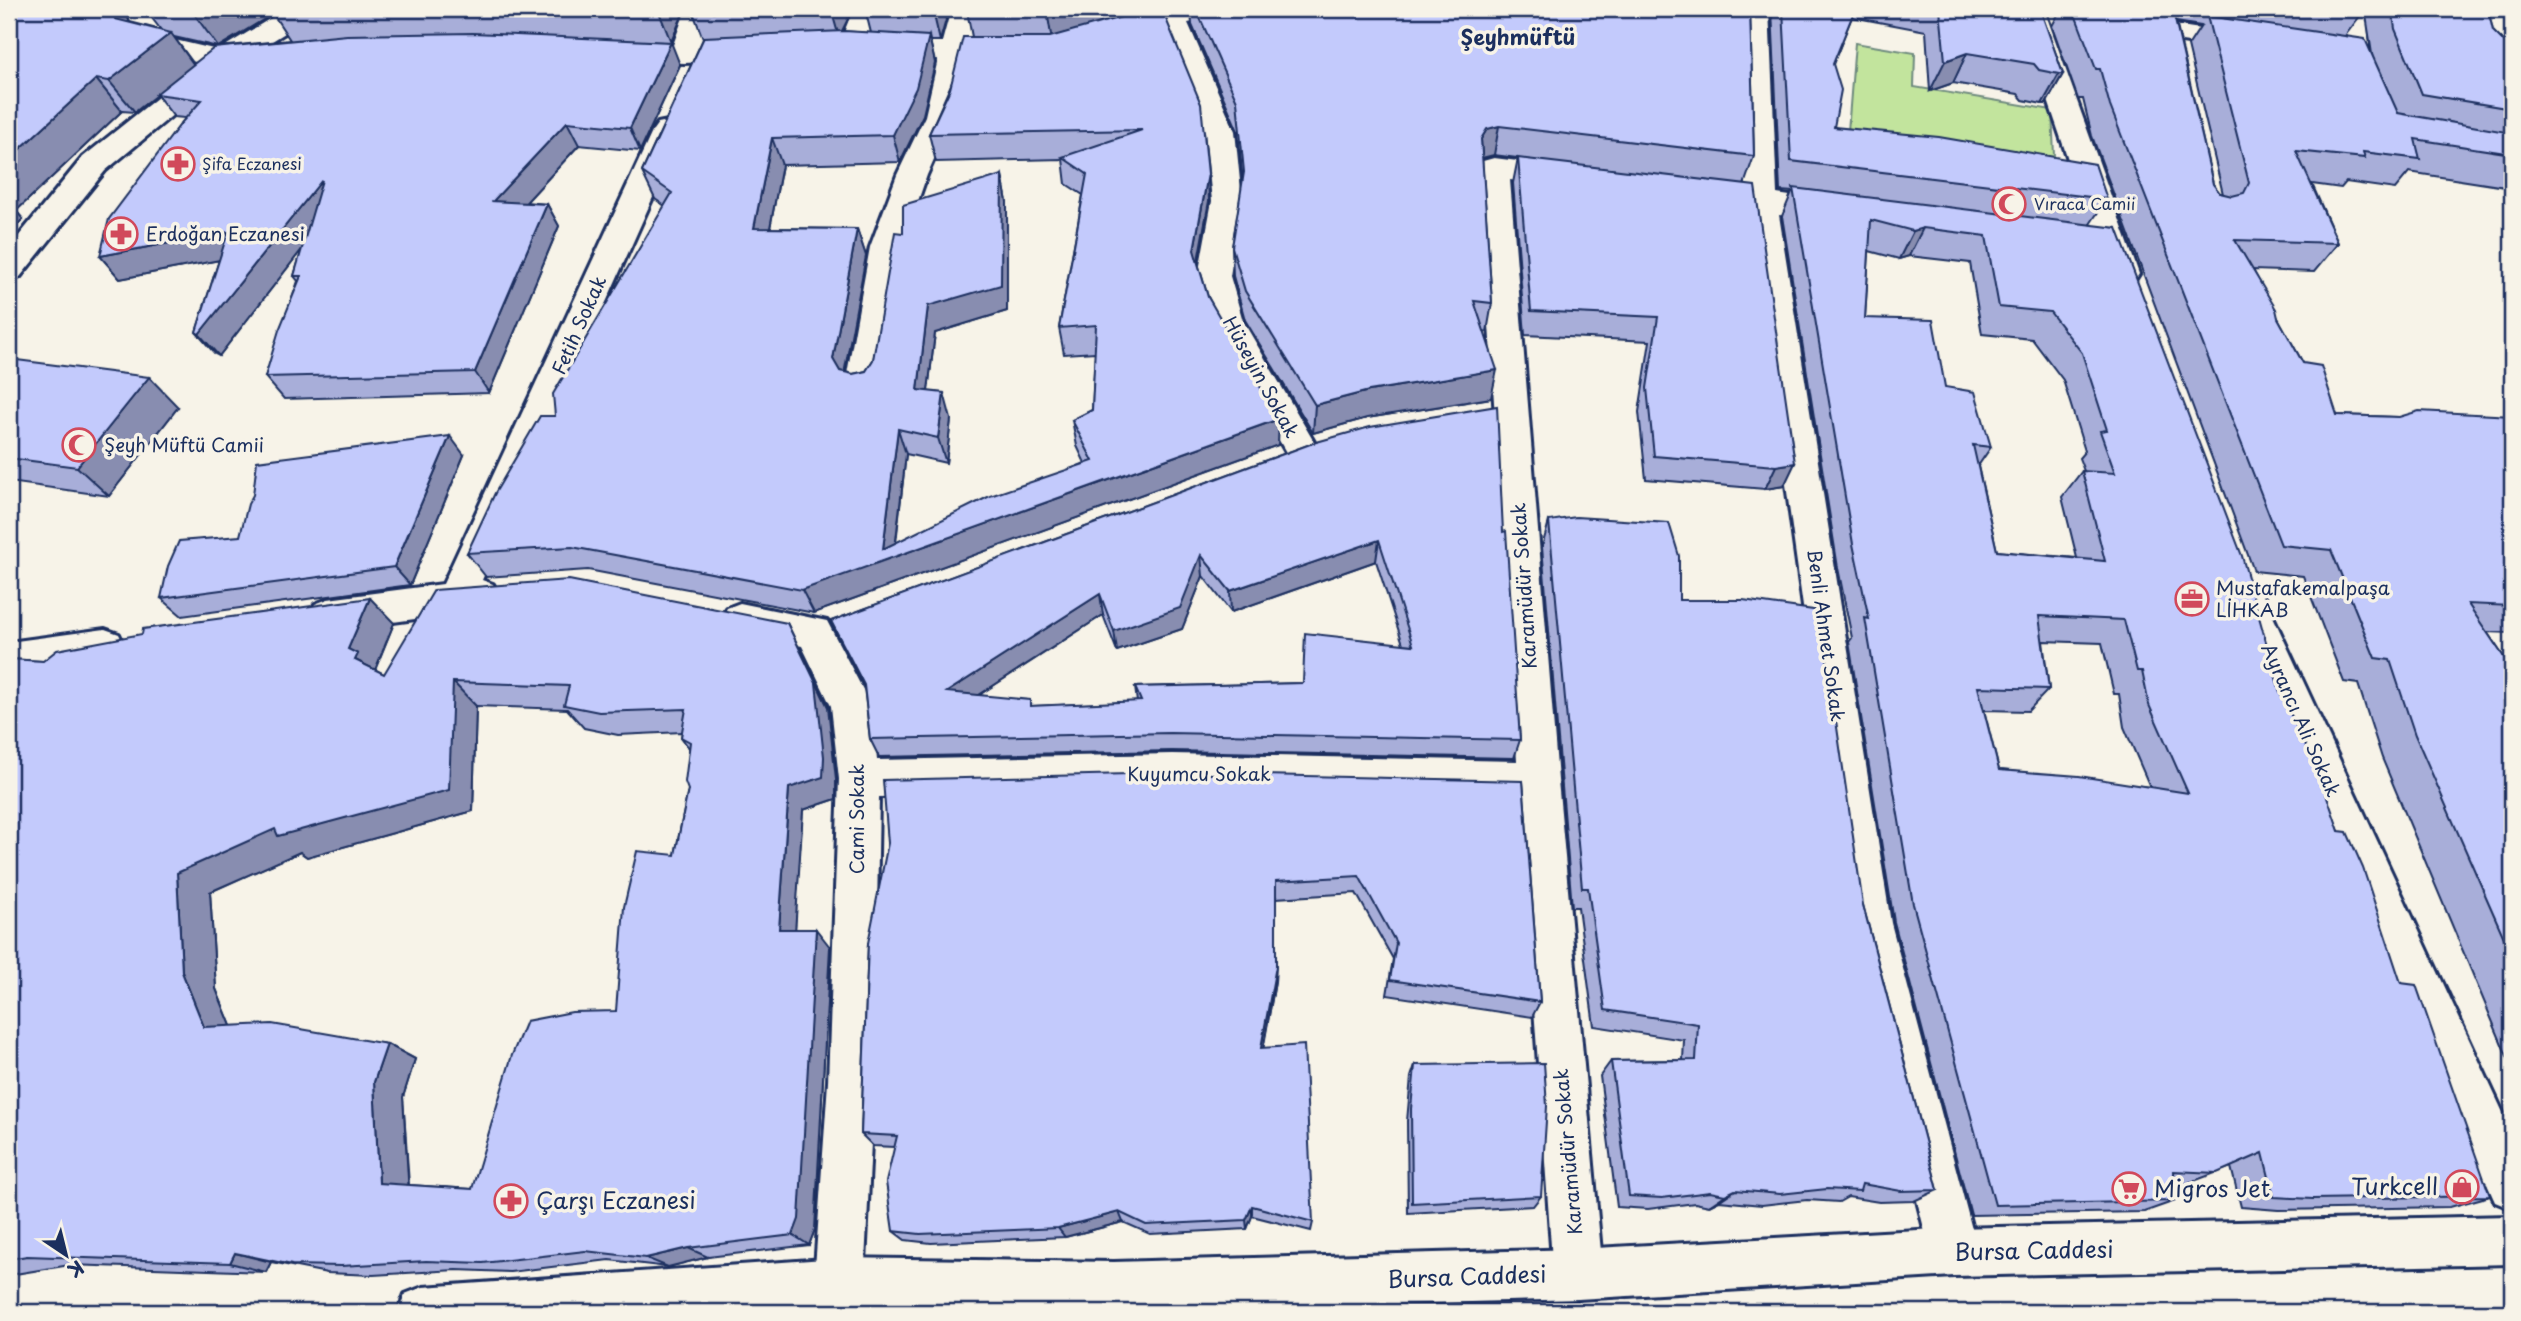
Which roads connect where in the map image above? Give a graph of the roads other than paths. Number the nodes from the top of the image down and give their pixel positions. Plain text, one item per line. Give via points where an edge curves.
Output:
1 (140, 9) edge
2 (304, 9) edge
3 (699, 9) edge
4 (867, 9) edge
5 (964, 9) edge
6 (1219, 9) edge
7 (1755, 9) edge
8 (2352, 9) edge
9 (2039, 12) edge
10 (1173, 19) junction
11 (2106, 23) edge
12 (1093, 42) edge
13 (2276, 48) edge
14 (591, 50) edge
15 (771, 50) edge
16 (694, 53) junction
17 (953, 54) junction
18 (1040, 54) edge
19 (278, 55) edge
20 (222, 60) junction
21 (2375, 108) edge
22 (1602, 182) edge
23 (1669, 191) edge
24 (1762, 203) junction
25 (1870, 216) edge
26 (9, 269) edge
27 (2135, 307) edge
28 (862, 384) edge
29 (1303, 453) edge
30 (2234, 573) edge
31 (522, 593) edge
32 (456, 597) junction
33 (700, 611) edge
34 (293, 619) edge
35 (144, 639) edge
36 (9, 658) edge
37 (859, 779) junction
38 (1538, 780) junction
39 (2512, 1185) edge
40 (2512, 1240) edge
41 (1954, 1252) junction
42 (1578, 1274) junction
43 (839, 1283) junction
44 (1118, 1300) edge
45 (618, 1306) edge
46 (423, 1312) edge

1 - 20 street via 150,42
2 - 20 street
3 - 16 street, Fetih Sokak
4 - 17 street via 839,48
5 - 17 street
6 - 10 street
7 - 24 street, Benli Ahmet Sokak
8 - 21 street via 2343,58
9 - 27 street via 2098,242
10 - 12 street
10 - 29 street, Hüseyin Sokak via 1220,131 1227,201 1214,276 1227,322
11 - 13 street via 2172,45
14 - 16 street
15 - 16 street
16 - 32 street, Fetih Sokak via 683,96
17 - 18 street
17 - 28 street via 939,117 886,247
19 - 20 street
20 - 26 street via 94,164
22 - 38 street, Karamüdür Sokak via 1494,168 1498,412
23 - 24 street
24 - 25 street
24 - 41 street, Benli Ahmet Sokak via 1869,923
30 - 39 street, Ayrancı Ali Sokak
31 - 32 street
32 - 34 street
33 - 37 street, Cami Sokak via 827,627 851,705
35 - 36 street
37 - 38 street, Kuyumcu Sokak via 1172,772
37 - 43 street, Cami Sokak via 851,1082
38 - 42 street, Karamüdür Sokak
40 - 41 street, Bursa Caddesi
41 - 42 street, Bursa Caddesi
42 - 44 street, Bursa Caddesi
43 - 44 street, Bursa Caddesi
43 - 45 street, Bursa Caddesi
45 - 46 street, Bursa Caddesi

